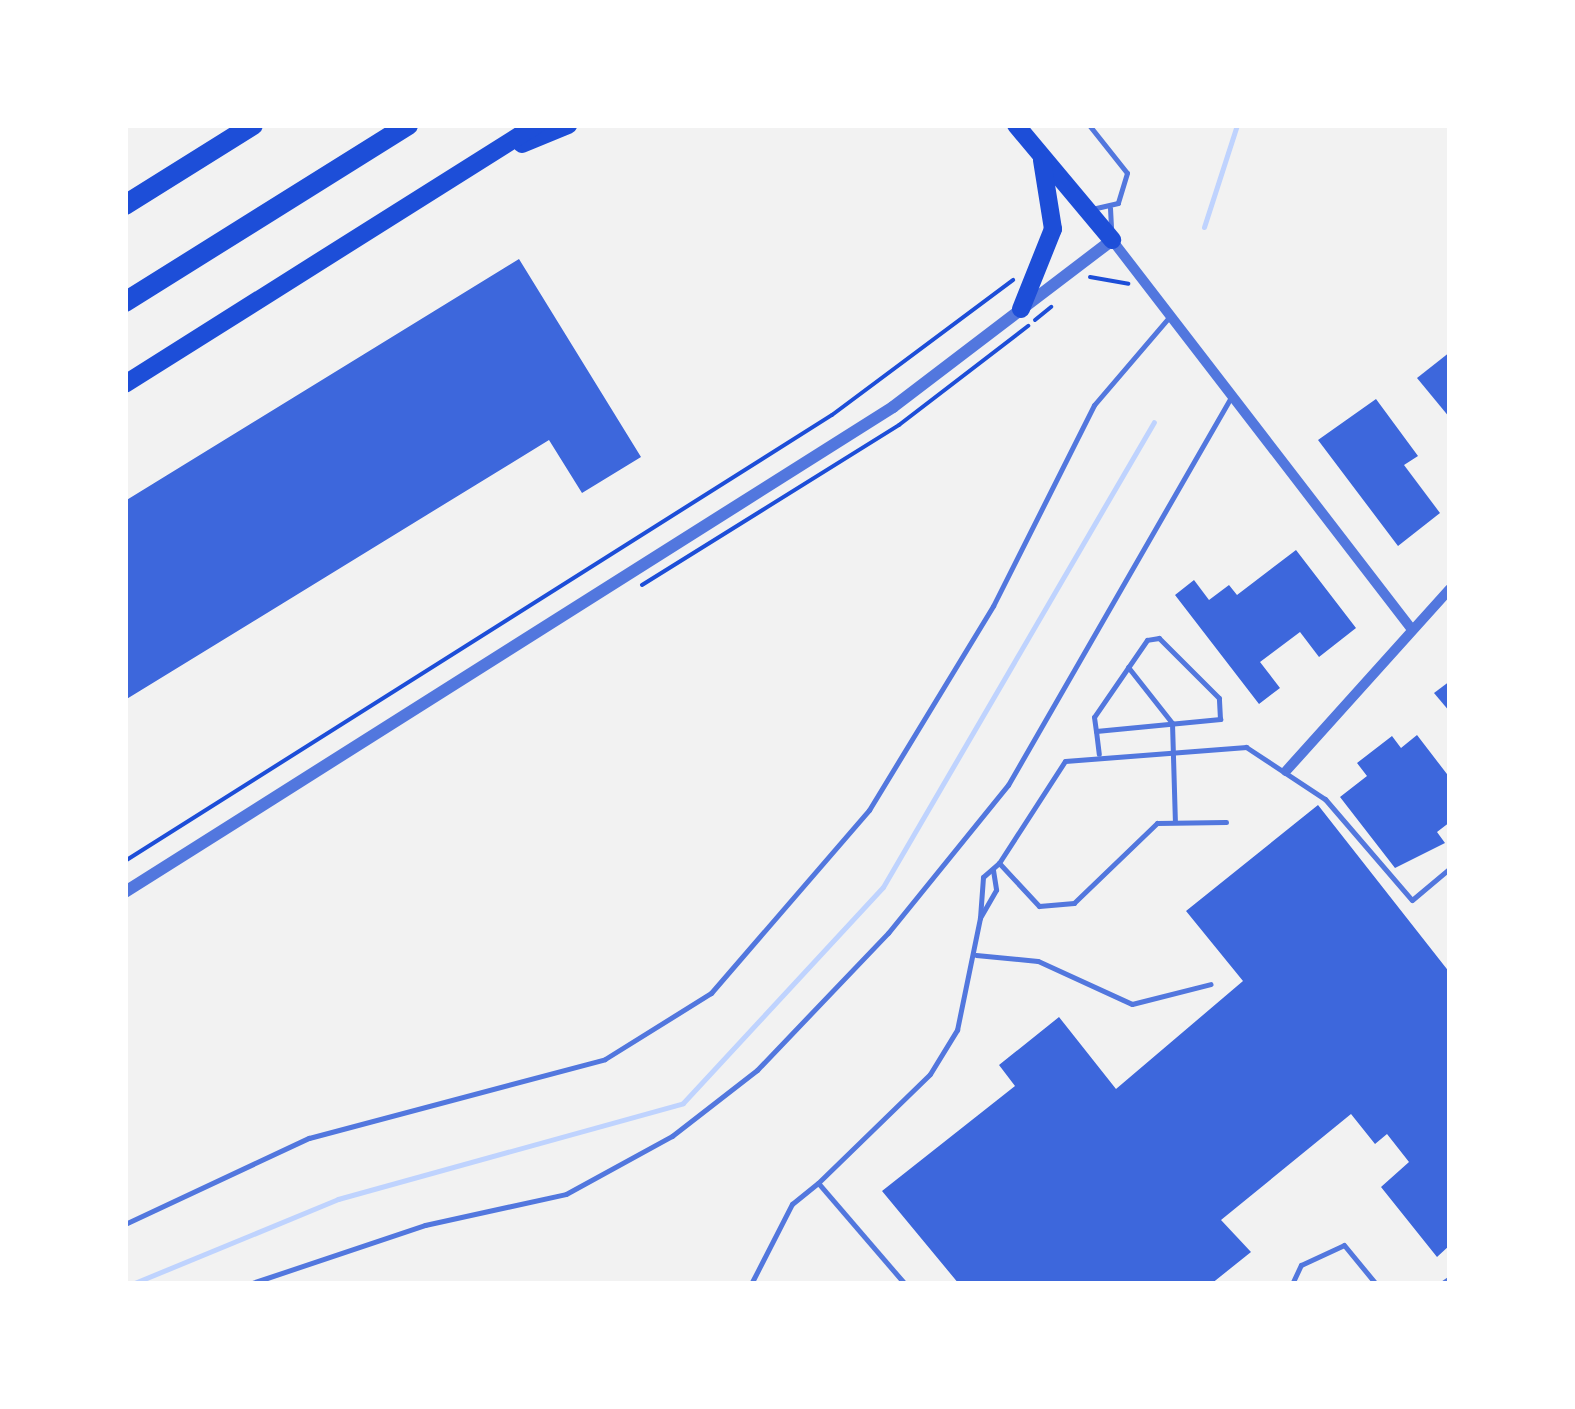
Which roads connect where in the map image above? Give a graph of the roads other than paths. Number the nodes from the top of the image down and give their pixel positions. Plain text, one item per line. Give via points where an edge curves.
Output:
1 (253, 125) edge
2 (408, 125) edge
3 (537, 125) edge
4 (568, 125) edge
5 (1016, 125) edge
6 (1089, 125) edge
7 (1042, 160) junction
8 (475, 164) junction
9 (125, 206) edge
10 (1110, 208) junction
11 (1086, 210) junction
12 (1112, 240) junction
13 (125, 302) edge
14 (1021, 308) junction
15 (1170, 316) junction
16 (125, 384) edge
17 (1230, 399) junction
18 (1450, 589) edge
19 (1412, 629) junction
20 (1128, 667) junction
21 (1172, 723) junction
22 (1096, 732) junction
23 (1171, 751) junction
24 (1099, 754) junction
25 (1286, 771) junction
26 (1175, 822) junction
27 (1226, 822) dead end
28 (999, 863) junction
29 (1450, 868) edge
30 (993, 870) junction
31 (125, 892) edge
32 (980, 918) junction
33 (976, 954) junction
34 (1212, 984) dead end
35 (818, 1183) junction
36 (125, 1224) edge
37 (1450, 1278) edge
38 (249, 1284) edge
39 (751, 1284) edge
40 (905, 1284) edge
41 (1292, 1284) edge
42 (1376, 1284) edge
43 (1441, 1284) edge

1 - 9 highway
2 - 13 highway
3 - 8 highway
4 - 8 highway
5 - 7 highway
6 - 10 lane via 1127,173
7 - 11 highway
7 - 14 highway via 1053,229
8 - 16 highway
10 - 11 lane
10 - 12 lane
11 - 12 highway
12 - 14 street
12 - 15 street
14 - 31 street via 834,445
15 - 17 street
15 - 36 lane via 1094,406 993,606 868,810 711,994 605,1060 308,1138
17 - 19 street
17 - 38 lane via 1008,785 888,933 758,1070 672,1136 566,1194 425,1225
18 - 19 street
19 - 25 street
20 - 21 lane
20 - 21 lane via 1159,638 1219,698 1220,719
20 - 22 lane via 1094,717
21 - 22 lane
21 - 23 lane
22 - 24 lane
23 - 24 lane
23 - 25 lane via 1246,747
23 - 26 lane
24 - 28 lane via 1054,769
25 - 29 lane via 1325,799 1412,900
26 - 27 lane
26 - 28 lane via 1158,824 1074,904 1039,906
28 - 30 lane
30 - 32 lane via 996,890
30 - 32 lane via 974,906
32 - 33 lane
33 - 34 lane via 1038,961 1132,1004
33 - 35 lane via 956,1030 930,1074
35 - 39 lane via 792,1204
35 - 40 lane
37 - 43 lane
41 - 42 lane via 1302,1265 1344,1245

